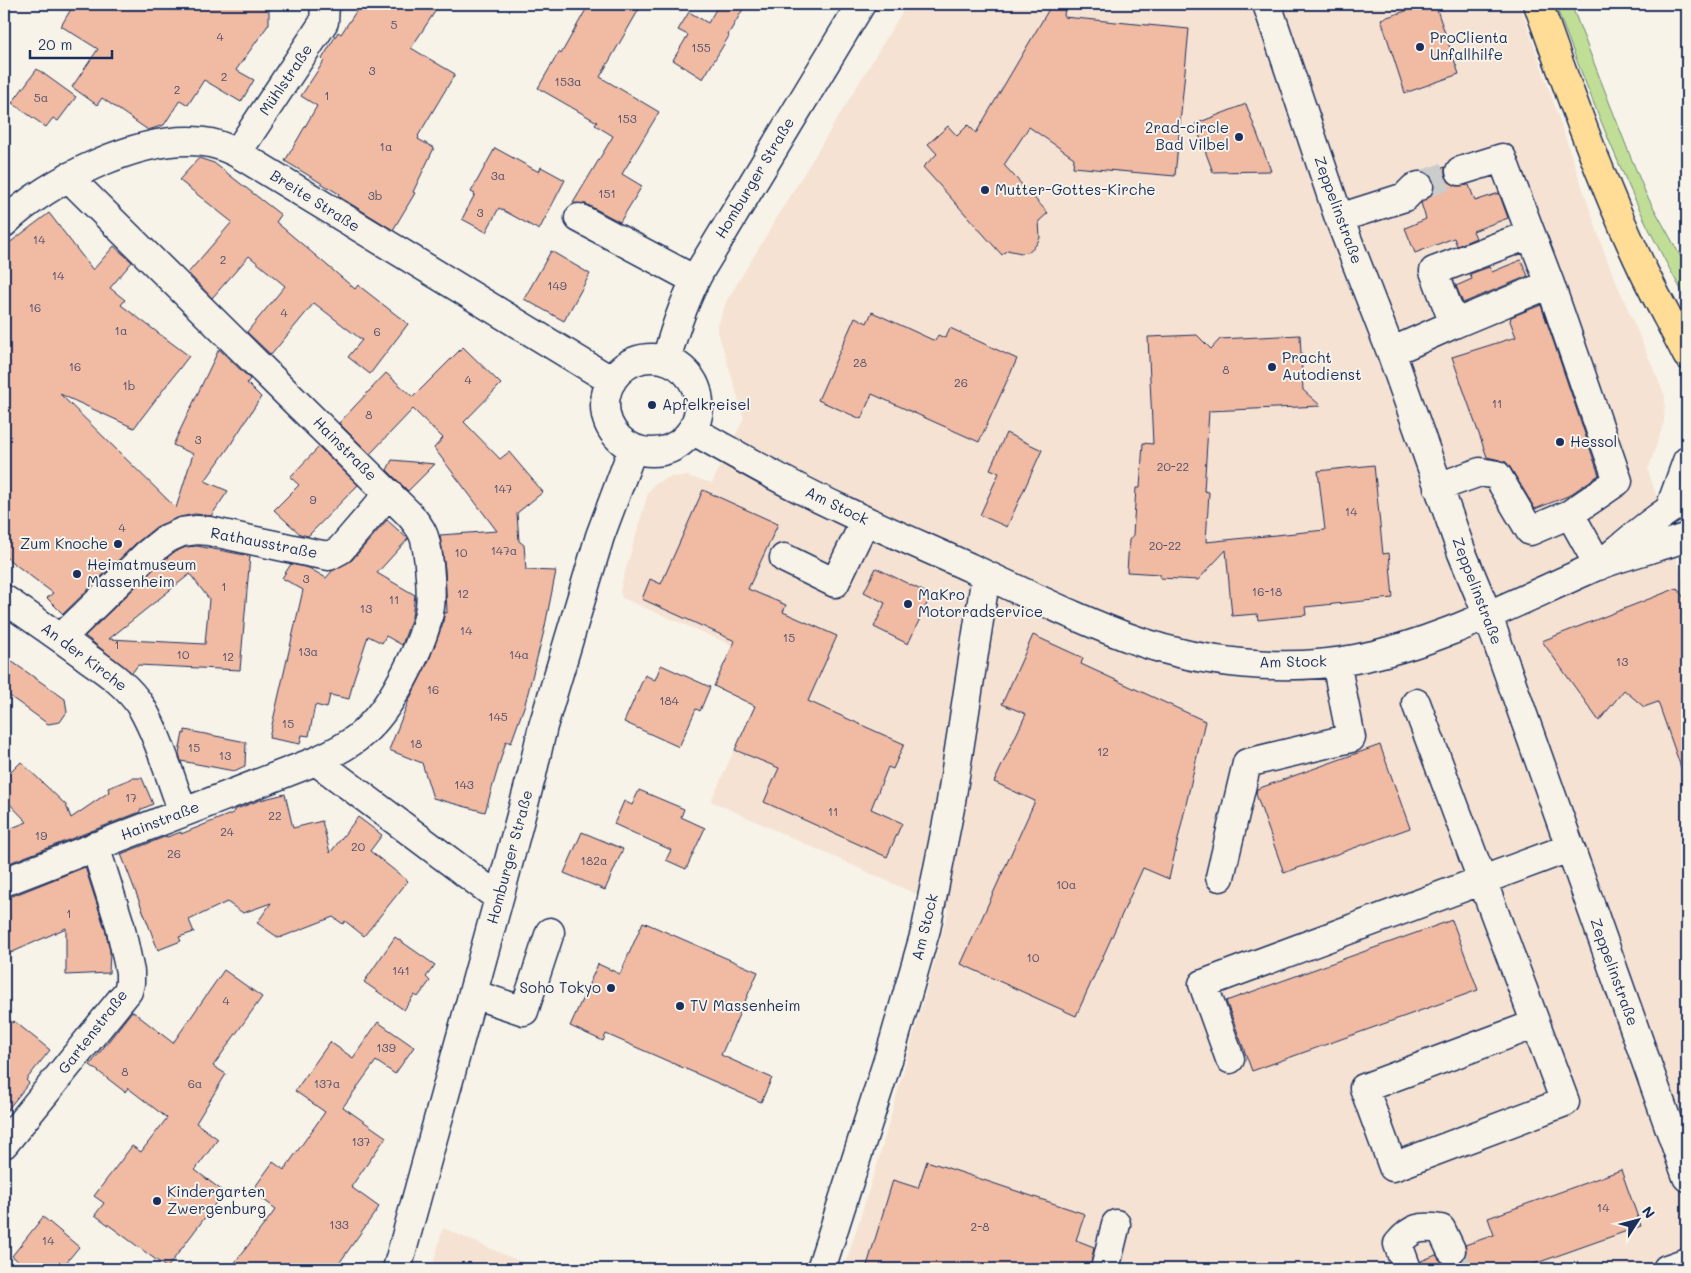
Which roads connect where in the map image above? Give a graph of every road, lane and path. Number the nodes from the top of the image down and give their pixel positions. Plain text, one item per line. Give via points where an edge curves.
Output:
1 (325, 4) edge
2 (861, 4) edge
3 (1267, 4) edge
4 (1538, 4) edge
5 (237, 153) junction
6 (1467, 169) tunnel mouth
7 (68, 177) junction
8 (1412, 192) tunnel mouth
9 (580, 218) dead end
10 (1339, 218) junction
11 (4, 223) edge
12 (1531, 234) junction
13 (695, 280) junction
14 (1550, 284) junction
15 (1454, 324) junction
16 (1391, 352) junction
17 (1687, 355) edge
18 (666, 360) junction
19 (612, 382) junction
20 (692, 430) junction
21 (632, 448) junction
22 (1687, 461) edge
23 (1438, 487) junction
24 (390, 493) junction
25 (1679, 504) edge
26 (1570, 514) junction
27 (865, 520) junction
28 (1687, 537) edge
29 (784, 558) dead end
30 (1599, 566) junction
31 (986, 575) junction
32 (4, 600) edge
33 (1488, 616) junction
34 (61, 638) junction
35 (1336, 662) junction
36 (1416, 703) dead end
37 (316, 761) junction
38 (183, 812) junction
39 (95, 846) junction
40 (1569, 848) junction
41 (1220, 878) dead end
42 (1482, 880) junction
43 (4, 882) edge
44 (500, 898) junction
45 (550, 932) dead end
46 (473, 994) junction
47 (1536, 1024) junction
48 (1230, 1059) dead end
49 (4, 1144) edge
50 (1687, 1177) edge
51 (1116, 1224) dead end
52 (1451, 1250) tunnel mouth
53 (1687, 1262) edge
54 (397, 1269) edge
55 (822, 1269) edge
56 (1106, 1269) edge
57 (1407, 1269) edge
58 (1667, 1269) edge

1 - 5 street, Mühlstraße via 324,22
2 - 13 street, Homburger Straße
3 - 10 street, Zeppelinstraße
4 - 17 main road via 1614,204 1643,270
5 - 7 street, Breite Straße via 206,142 162,143 96,163
5 - 19 street, Breite Straße
6 - 12 street via 1502,158
7 - 11 street, Breite Straße via 38,195
7 - 24 street, Hainstraße
8 - 10 street
9 - 13 street
10 - 16 street, Zeppelinstraße
12 - 14 street
12 - 15 street via 1434,271
13 - 18 street, Homburger Straße
14 - 15 street
14 - 26 street via 1618,481
15 - 16 street
16 - 23 street, Zeppelinstraße
18 - 19 street via 648,358 632,362 619,371
18 - 20 street via 680,366 695,386 699,407
19 - 21 street via 606,394 608,421 619,438
20 - 21 street via 681,442 666,450 650,452
20 - 27 street, Am Stock
21 - 44 street, Homburger Straße via 600,536 542,726
22 - 25 street, Am Stock
23 - 26 street via 1480,472 1497,475 1530,531
23 - 33 street, Zeppelinstraße
24 - 34 street, Rathausstraße via 340,550 329,556 209,531 189,531 166,539
24 - 37 street, Hainstraße via 423,534 430,587 428,618 391,700 378,718 340,750
25 - 30 street, Am Stock via 1647,525
26 - 30 street
27 - 29 street via 835,583
27 - 31 street, Am Stock
28 - 30 street, Am Stock
30 - 33 street, Am Stock
31 - 35 street, Am Stock via 1092,623 1166,650 1242,663 1300,665
31 - 55 street, Am Stock via 950,808 913,1011
32 - 34 street, An der Kirche
33 - 35 street, Am Stock via 1410,644
33 - 40 street, Zeppelinstraße
34 - 38 street, An der Kirche via 117,679 141,707 151,725
35 - 41 street via 1351,738 1247,763
36 - 42 street
37 - 38 street, Hainstraße
37 - 44 street
38 - 39 street, Hainstraße
39 - 43 street, Hainstraße
39 - 49 street, Gartenstraße via 122,935 130,972 128,991
40 - 42 street
40 - 50 street, Zeppelinstraße
42 - 47 street
42 - 48 street via 1203,984
44 - 46 street, Homburger Straße
45 - 46 street via 524,1011
46 - 54 street, Homburger Straße
47 - 47 street via 1565,1102 1393,1167 1364,1088
51 - 56 street
52 - 57 street via 1441,1229 1422,1226 1405,1235 1398,1244
53 - 58 street

